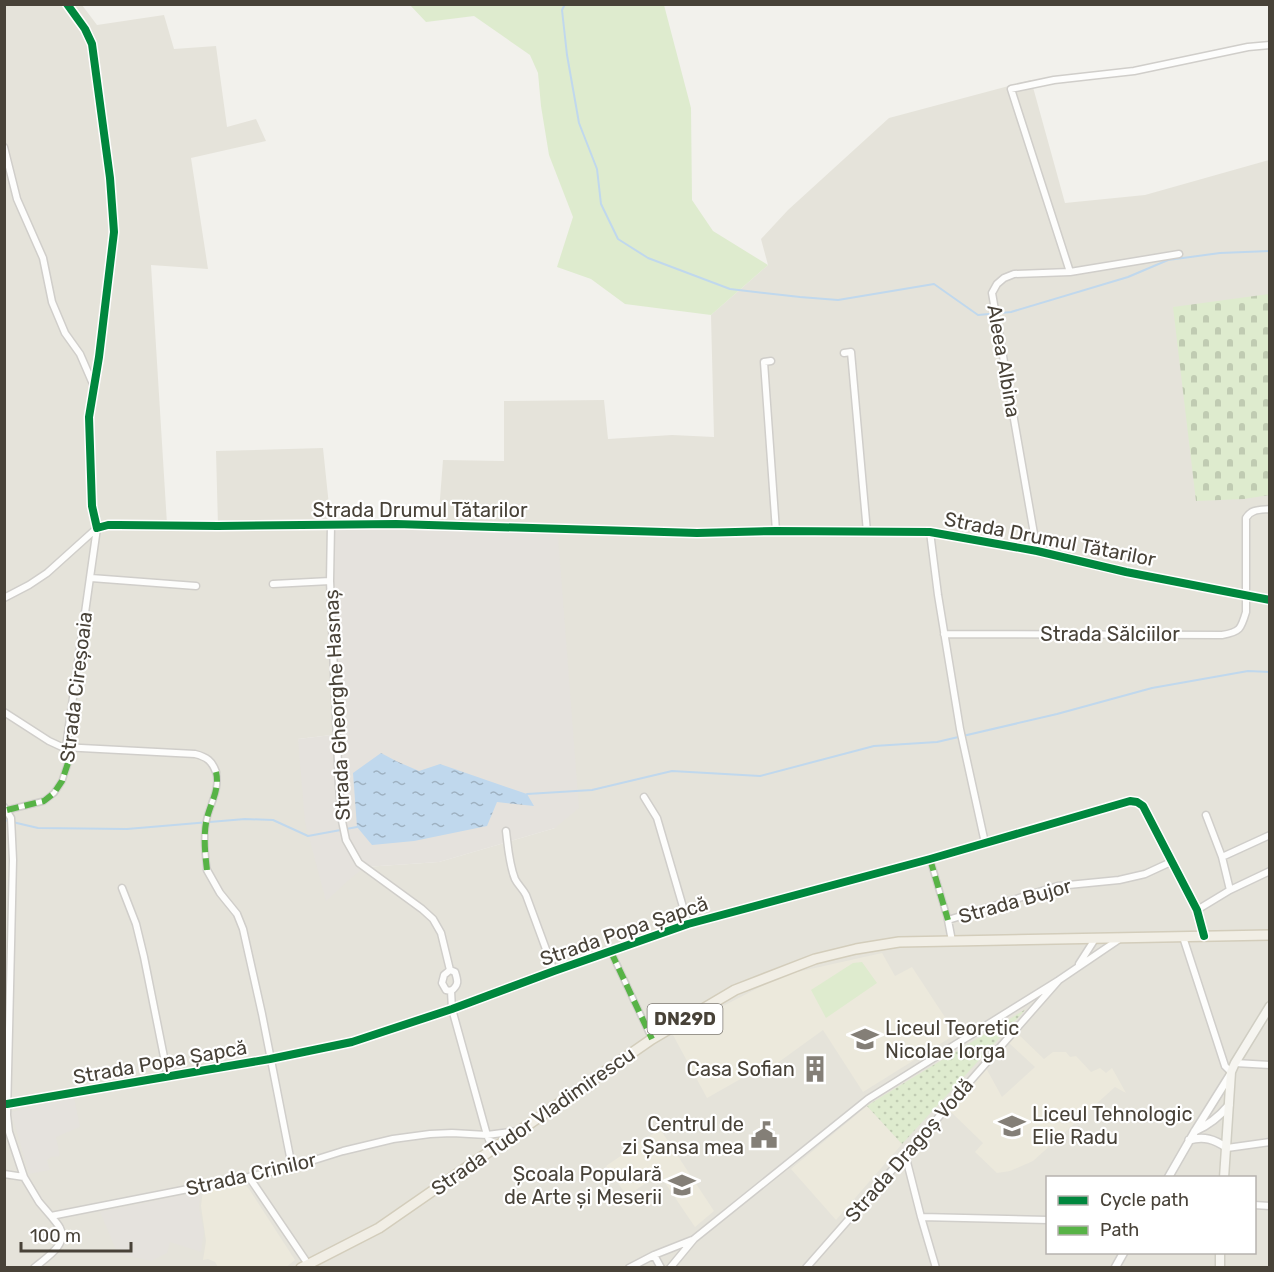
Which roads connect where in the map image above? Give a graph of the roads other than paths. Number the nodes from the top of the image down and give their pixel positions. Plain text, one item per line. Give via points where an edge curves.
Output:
1 (67, 4) edge
2 (1269, 45) edge
3 (4, 147) edge
4 (1179, 254) dead end
5 (1070, 272) junction
6 (844, 353) dead end
7 (771, 361) dead end
8 (94, 384) junction
9 (1269, 509) edge
10 (331, 525) junction
11 (98, 528) junction
12 (777, 531) junction
13 (867, 532) junction
14 (930, 532) junction
15 (1037, 551) junction
16 (91, 578) junction
17 (330, 581) junction
18 (273, 584) dead end
19 (196, 586) dead end
20 (1246, 595) junction
21 (4, 598) edge
22 (1269, 600) edge
23 (945, 634) junction
24 (4, 712) edge
25 (66, 747) junction
26 (216, 772) joint
27 (644, 797) dead end
28 (6, 808) edge
29 (1206, 815) dead end
30 (506, 831) dead end
31 (1269, 835) edge
32 (985, 843) junction
33 (1222, 856) junction
34 (930, 859) junction
35 (1171, 862) junction
36 (207, 870) joint
37 (1269, 871) edge
38 (122, 888) dead end
39 (1230, 890) junction
40 (1197, 910) junction
41 (948, 920) junction
42 (688, 924) junction
43 (1204, 936) junction
44 (1267, 936) edge
45 (1183, 937) junction
46 (1121, 938) junction
47 (1095, 939) junction
48 (952, 940) junction
49 (611, 952) junction
50 (1077, 967) junction
51 (450, 970) junction
52 (554, 971) junction
53 (1059, 980) junction
54 (452, 991) junction
55 (1269, 1006) edge
56 (452, 1009) junction
57 (652, 1040) junction
58 (270, 1059) junction
59 (1235, 1063) junction
60 (1269, 1065) edge
61 (1232, 1072) junction
62 (168, 1077) junction
63 (7, 1104) junction
64 (1229, 1106) junction
65 (518, 1131) junction
66 (1195, 1131) junction
67 (487, 1135) junction
68 (1189, 1140) junction
69 (1269, 1142) edge
70 (1227, 1148) junction
71 (493, 1149) junction
72 (905, 1154) junction
73 (292, 1167) junction
74 (4, 1174) edge
75 (1169, 1176) edge
76 (1224, 1176) edge
77 (249, 1177) junction
78 (24, 1178) junction
79 (51, 1216) junction
80 (921, 1217) junction
81 (1046, 1220) edge
82 (694, 1239) junction
83 (1123, 1254) edge
84 (654, 1255) junction
85 (306, 1266) edge
86 (34, 1268) edge
87 (629, 1268) edge
88 (661, 1268) edge
89 (670, 1268) edge
90 (806, 1268) edge
91 (936, 1268) edge
92 (1115, 1268) edge

1 - 8 street via 92,44 114,232
2 - 5 street via 1011,89
3 - 8 street via 17,199 43,258 52,302
4 - 5 street, Aleea Albina
5 - 15 street, Aleea Albina via 1014,274 997,284 992,293
6 - 13 street via 851,352
7 - 12 street via 764,362
8 - 11 street via 89,417 92,506
9 - 20 street via 1253,511 1246,518
10 - 11 street, Strada Drumul Tătarilor
10 - 12 street, Strada Drumul Tătarilor via 697,533
10 - 17 street, Strada Gheorghe Hasnaș
11 - 16 street, Strada Cireșoaia
11 - 21 street via 47,573
12 - 13 street, Strada Drumul Tătarilor
13 - 14 street, Strada Drumul Tătarilor
14 - 15 street, Strada Drumul Tătarilor
14 - 23 street
15 - 20 street, Strada Drumul Tătarilor
16 - 19 street
16 - 25 street, Strada Cireșoaia
17 - 18 street
17 - 51 street, Strada Gheorghe Hasnaș via 346,840 359,862 433,919 441,933
20 - 22 street, Strada Drumul Tătarilor
20 - 23 street, Strada Sălciilor via 1242,626 1222,634
23 - 32 street via 960,729
24 - 25 street via 48,741
25 - 26 street via 195,754 212,763
25 - 28 street, Strada Cireșoaia via 69,760 54,793 44,801
26 - 36 street via 217,788 206,822
27 - 42 street via 657,818
28 - 63 street via 12,827
29 - 33 street
30 - 52 street via 511,868 526,895
31 - 33 street
32 - 34 street, Strada Popa Șapcă
32 - 35 street, Strada Popa Șapcă via 1130,801 1143,806
33 - 39 street
34 - 41 street
34 - 42 street, Strada Popa Șapcă
35 - 40 street, Strada Popa Șapcă
35 - 41 street, Strada Bujor via 1119,880 1058,886
36 - 58 street via 243,929
37 - 39 street
38 - 62 street via 136,924
39 - 40 street
40 - 43 street, Strada Popa Șapcă
41 - 48 street, Strada Bujor
42 - 49 street, Strada Popa Șapcă
43 - 44 main road, DN29D
43 - 45 main road, DN29D
45 - 46 main road, DN29D
45 - 61 street via 1225,1066
46 - 47 main road, Strada Tudor Vladimirescu / DN29D
46 - 50 street, Strada Dragoș Vodă
47 - 48 main road, Strada Tudor Vladimirescu / DN29D
47 - 50 street
48 - 57 main road, Strada Tudor Vladimirescu / DN29D via 899,942 815,959 735,990
49 - 52 street, Strada Popa Șapcă
49 - 57 street
50 - 53 street, Strada Dragoș Vodă
51 - 54 street via 455,972 458,984
51 - 54 street, Strada Gheorghe Hasnaș via 442,983
52 - 56 street, Strada Popa Șapcă
53 - 72 street, Strada Dragoș Vodă
53 - 82 street via 868,1099
54 - 56 street, Strada Gheorghe Hasnaș
55 - 59 main road
56 - 58 street, Strada Popa Șapcă via 352,1042
56 - 67 street, Strada Gheorghe Hasnaș
57 - 65 main road, Strada Tudor Vladimirescu / DN29D
58 - 62 street, Strada Popa Șapcă
58 - 73 street
59 - 60 street
59 - 61 main road
61 - 64 main road
61 - 66 street
62 - 63 street, Strada Popa Șapcă
63 - 78 street via 9,1132
64 - 66 street
64 - 70 main road
65 - 67 street, Strada Crinilor
65 - 71 main road, Strada Tudor Vladimirescu / DN29D
66 - 68 street
67 - 71 street, Strada Gheorghe Hasnaș
67 - 73 street, Strada Crinilor via 452,1133 393,1139
68 - 70 street via 1211,1139
68 - 75 street
69 - 70 street
70 - 76 main road
71 - 85 main road, Strada Tudor Vladimirescu / DN29D via 379,1228
72 - 80 street
72 - 90 street, Strada Dragoș Vodă
73 - 77 street, Strada Crinilor
74 - 78 street
77 - 79 street, Strada Crinilor
77 - 85 street
78 - 79 street
79 - 86 street via 61,1229 61,1241
80 - 81 street
80 - 91 street
82 - 84 street
82 - 89 street
83 - 92 street
84 - 87 street
84 - 88 street

